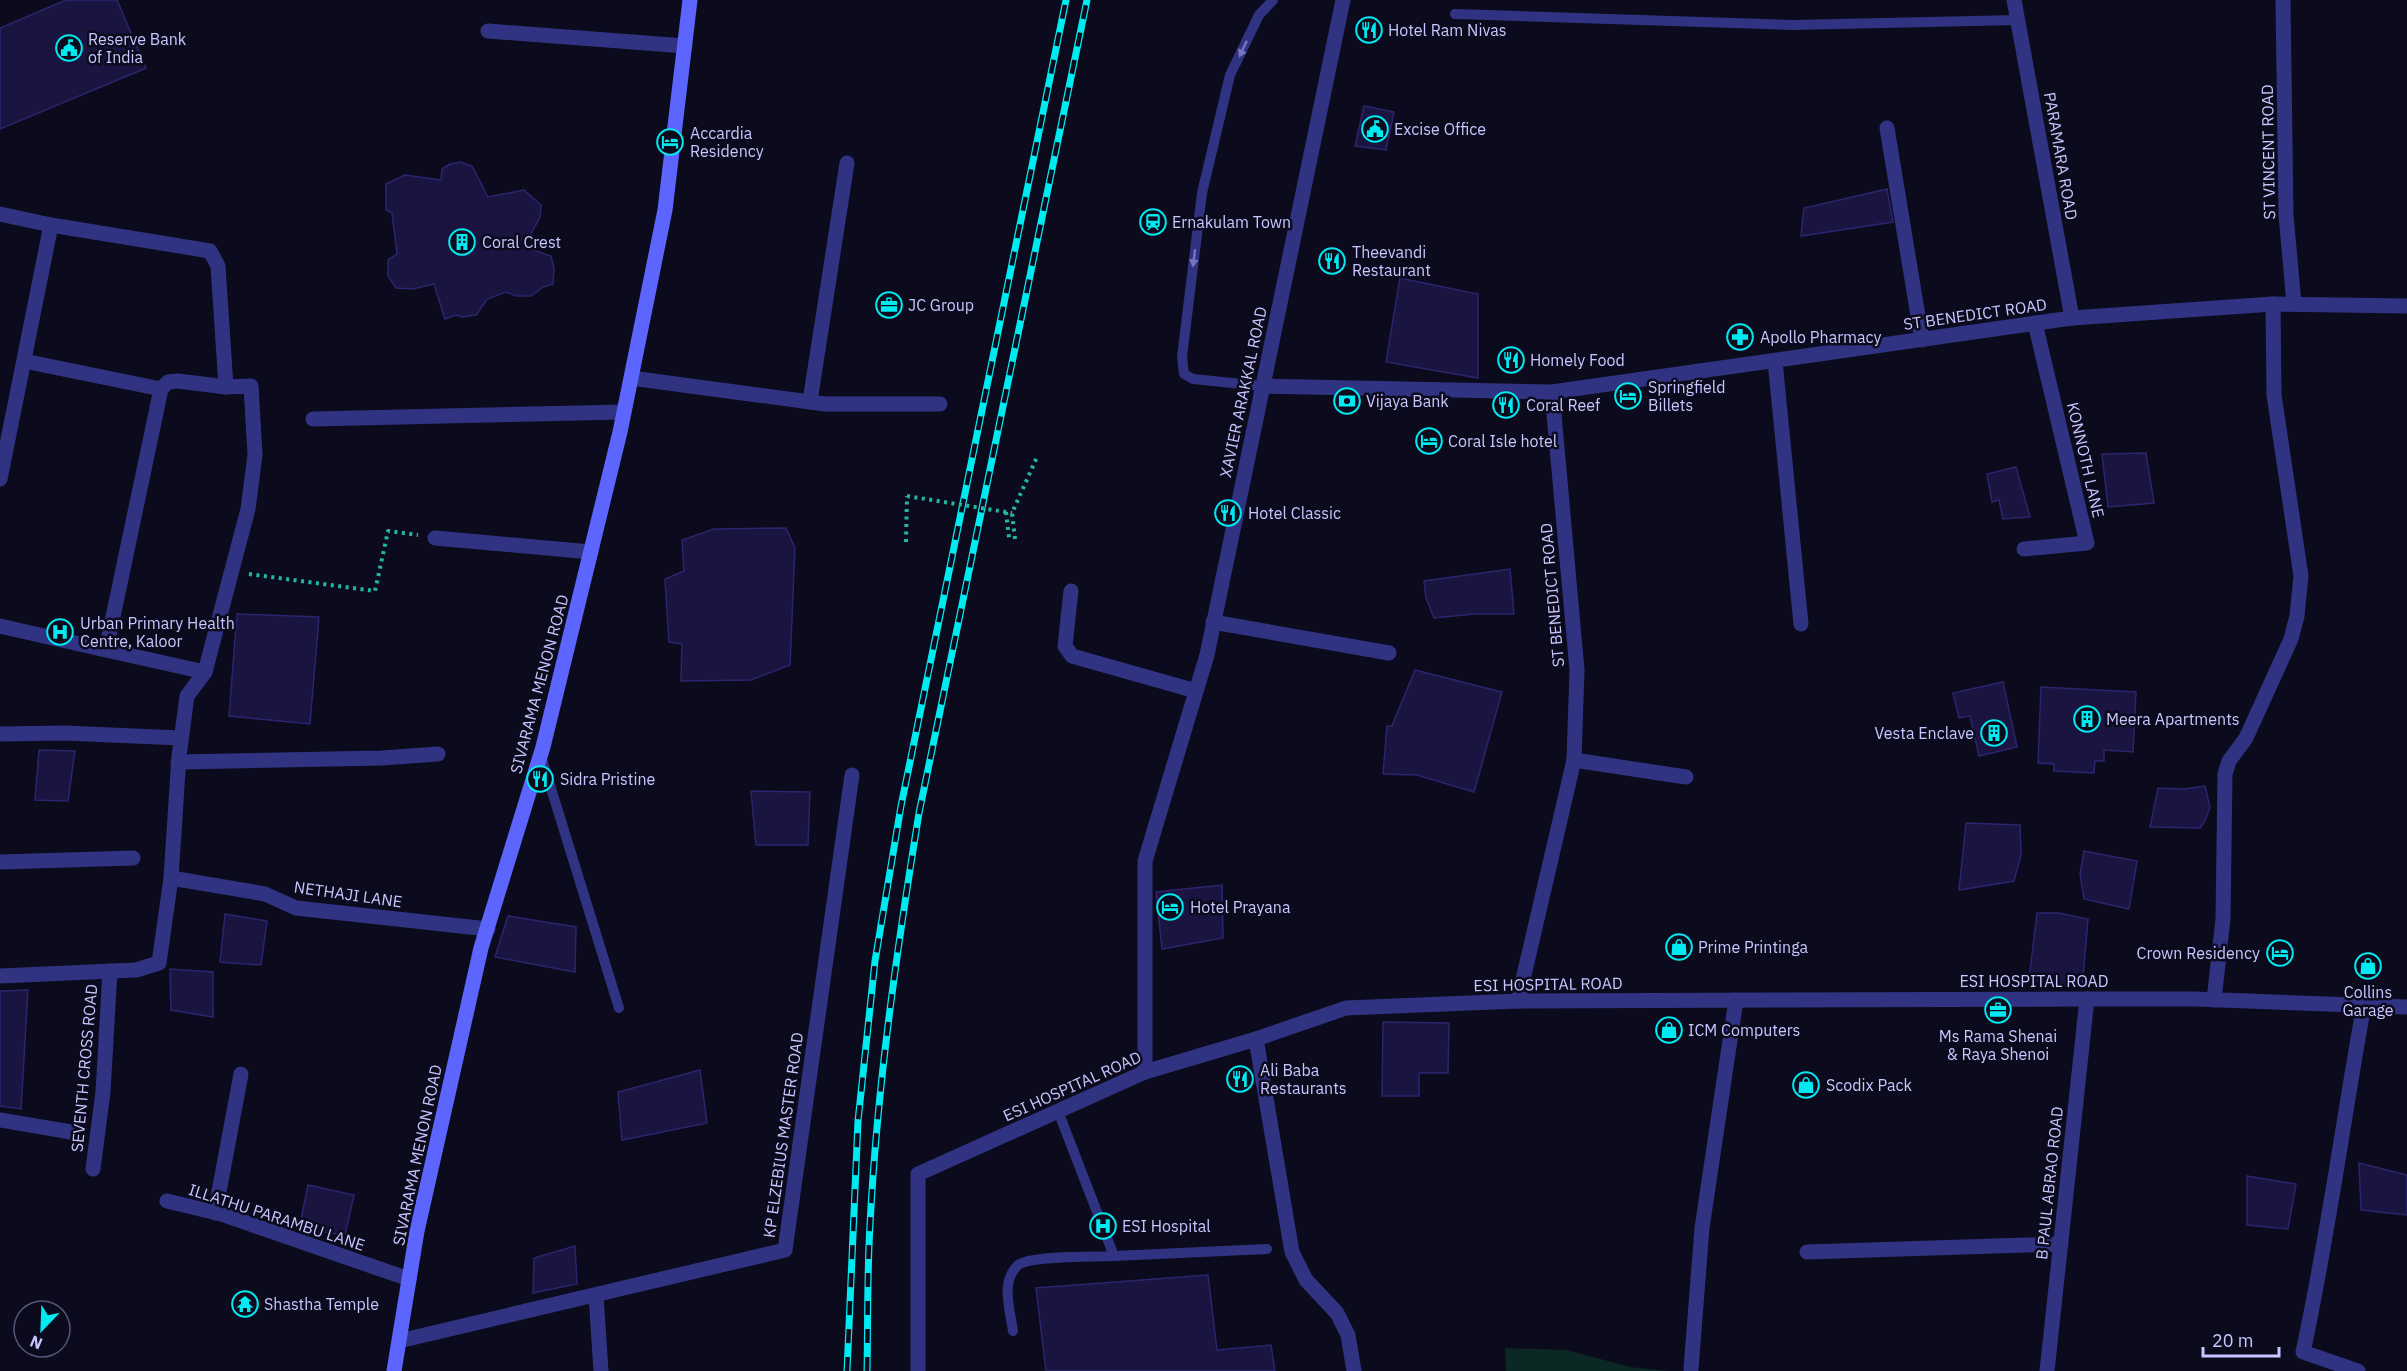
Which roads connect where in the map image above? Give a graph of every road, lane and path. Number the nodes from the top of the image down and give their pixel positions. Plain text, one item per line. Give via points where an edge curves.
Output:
1 (690, 0) edge
2 (1273, 0) edge
3 (1343, 0) edge
4 (2014, 0) edge
5 (2283, 0) edge
6 (1455, 14) dead end
7 (2018, 20) junction
8 (488, 32) dead end
9 (685, 46) junction
10 (1887, 128) dead end
11 (847, 163) dead end
12 (0, 214) edge
13 (51, 225) junction
14 (2273, 304) junction
15 (2294, 304) junction
16 (2407, 306) edge
17 (2072, 318) junction
18 (2035, 323) junction
19 (1922, 340) junction
20 (1775, 361) junction
21 (24, 362) junction
22 (631, 378) junction
23 (1262, 386) junction
24 (226, 387) junction
25 (161, 389) junction
26 (1551, 392) junction
27 (810, 401) junction
28 (940, 404) dead end
29 (624, 412) junction
30 (313, 419) dead end
31 (1037, 457) dead end
32 (0, 478) edge
33 (1006, 512) junction
34 (1012, 513) junction
35 (435, 538) joint
36 (1009, 538) dead end
37 (1015, 539) dead end
38 (906, 542) dead end
39 (2024, 549) dead end
40 (591, 552) junction
41 (231, 572) junction
42 (1071, 591) dead end
43 (1214, 622) junction
44 (1801, 624) dead end
45 (0, 626) edge
46 (106, 650) junction
47 (1389, 653) dead end
48 (205, 672) junction
49 (1196, 691) junction
50 (0, 734) edge
51 (181, 738) junction
52 (540, 753) junction
53 (438, 754) dead end
54 (1574, 760) junction
55 (178, 762) junction
56 (852, 775) dead end
57 (1686, 777) dead end
58 (133, 858) dead end
59 (0, 862) edge
60 (171, 878) junction
61 (488, 929) junction
62 (110, 971) junction
63 (0, 976) edge
64 (2087, 999) junction
65 (1736, 1000) junction
66 (2214, 1000) junction
67 (1518, 1001) junction
68 (2364, 1005) junction
69 (2407, 1007) edge
70 (619, 1008) dead end
71 (1256, 1039) junction
72 (1145, 1072) junction
73 (241, 1074) dead end
74 (1058, 1111) junction
75 (0, 1120) edge
76 (71, 1132) dead end
77 (93, 1169) dead end
78 (167, 1201) dead end
79 (215, 1213) junction
80 (2061, 1244) junction
81 (1267, 1249) dead end
82 (1807, 1252) dead end
83 (1114, 1256) junction
84 (409, 1279) junction
85 (597, 1295) junction
86 (1013, 1331) dead end
87 (399, 1341) junction
88 (1691, 1369) dead end
89 (394, 1371) edge
90 (601, 1371) edge
91 (918, 1371) edge
92 (1354, 1371) edge
93 (2047, 1371) edge
94 (2358, 1371) edge

1 - 9 street, SIVARAMA MENON ROAD
2 -> 23 lane via 1259,15 1230,75 1202,193 1182,357 1184,374 1193,379
3 - 23 street, XAVIER ARAKKAL ROAD
4 - 7 street, PARAMARA ROAD
5 - 15 street, ST VINCENT ROAD via 2286,215
6 - 7 lane via 1793,25
7 - 17 street, PARAMARA ROAD
8 - 9 street
9 - 22 street, SIVARAMA MENON ROAD via 665,210
10 - 19 street
11 - 27 street
12 - 13 street
13 - 21 street
13 - 24 street via 210,251 218,266
14 - 15 street, ST BENEDICT ROAD
14 - 17 street, ST BENEDICT ROAD
14 - 66 street via 2274,395 2301,576 2300,598 2291,639 2246,738 2229,761 2225,774 2223,919
15 - 16 street, ST BENEDICT ROAD
17 - 18 street, ST BENEDICT ROAD
18 - 19 street, ST BENEDICT ROAD
18 - 39 street, KONNOTH LANE via 2086,543
19 - 20 street, ST BENEDICT ROAD
20 - 26 street, ST BENEDICT ROAD
20 - 44 street
21 - 25 street
21 - 32 street
22 - 27 street
22 - 29 street, SIVARAMA MENON ROAD
23 - 26 street, ST BENEDICT ROAD
23 - 43 street, XAVIER ARAKKAL ROAD
24 - 25 street via 178,381 168,382
24 - 41 street via 251,386 255,456 248,509
25 - 46 street
26 - 54 street, ST BENEDICT ROAD via 1577,670
27 - 28 street
29 - 30 street
29 - 40 street, SIVARAMA MENON ROAD
31 - 34 path
33 - 34 path, bridge
33 - 36 path
33 - 38 path, bridge via 907,496
34 - 37 path
35 - 40 street
35 - 41 path via 388,531 375,591
40 - 52 street, SIVARAMA MENON ROAD
41 - 48 street
42 - 49 street via 1065,646 1072,656
43 - 47 street
43 - 49 street, XAVIER ARAKKAL ROAD
45 - 46 street
46 - 48 street
48 - 51 street via 187,696
49 - 72 street, XAVIER ARAKKAL ROAD via 1145,861
50 - 51 street
51 - 55 street
52 - 61 street, SIVARAMA MENON ROAD
52 - 70 lane
53 - 55 street
54 - 57 street
54 - 67 street, ST BENEDICT ROAD
55 - 60 street
56 - 85 street, KP ELZEBIUS MASTER ROAD via 785,1250
58 - 59 street
60 - 61 street, NETHAJI LANE via 265,894 296,908
60 - 62 street via 159,963 136,970
61 - 84 street, SIVARAMA MENON ROAD via 419,1219
62 - 63 street
62 - 77 street, SEVENTH CROSS ROAD via 103,1092
64 - 65 street, ESI HOSPITAL ROAD
64 - 66 street, ESI HOSPITAL ROAD
64 - 80 street, B PAUL ABRAO ROAD
65 - 67 street, ESI HOSPITAL ROAD
65 - 88 street via 1702,1228
66 - 68 street, ESI HOSPITAL ROAD
67 - 71 street, ESI HOSPITAL ROAD via 1346,1008
68 - 69 street, ESI HOSPITAL ROAD
68 - 94 street via 2303,1352
71 - 72 street, ESI HOSPITAL ROAD
71 - 92 street via 1292,1252 1306,1280 1336,1313 1348,1335
72 - 74 street, ESI HOSPITAL ROAD
73 - 79 street
74 - 83 lane
74 - 91 street, ESI HOSPITAL ROAD via 918,1174
75 - 76 street
78 - 79 street, ILLATHU PARAMBU LANE
79 - 84 street, ILLATHU PARAMBU LANE
80 - 82 street
80 - 93 street, B PAUL ABRAO ROAD
81 - 83 lane
83 - 86 lane via 1027,1261 1017,1266 1007,1287
84 - 87 street, SIVARAMA MENON ROAD
85 - 87 street, KP ELZEBIUS MASTER ROAD
85 - 90 street
87 - 89 street, SIVARAMA MENON ROAD

